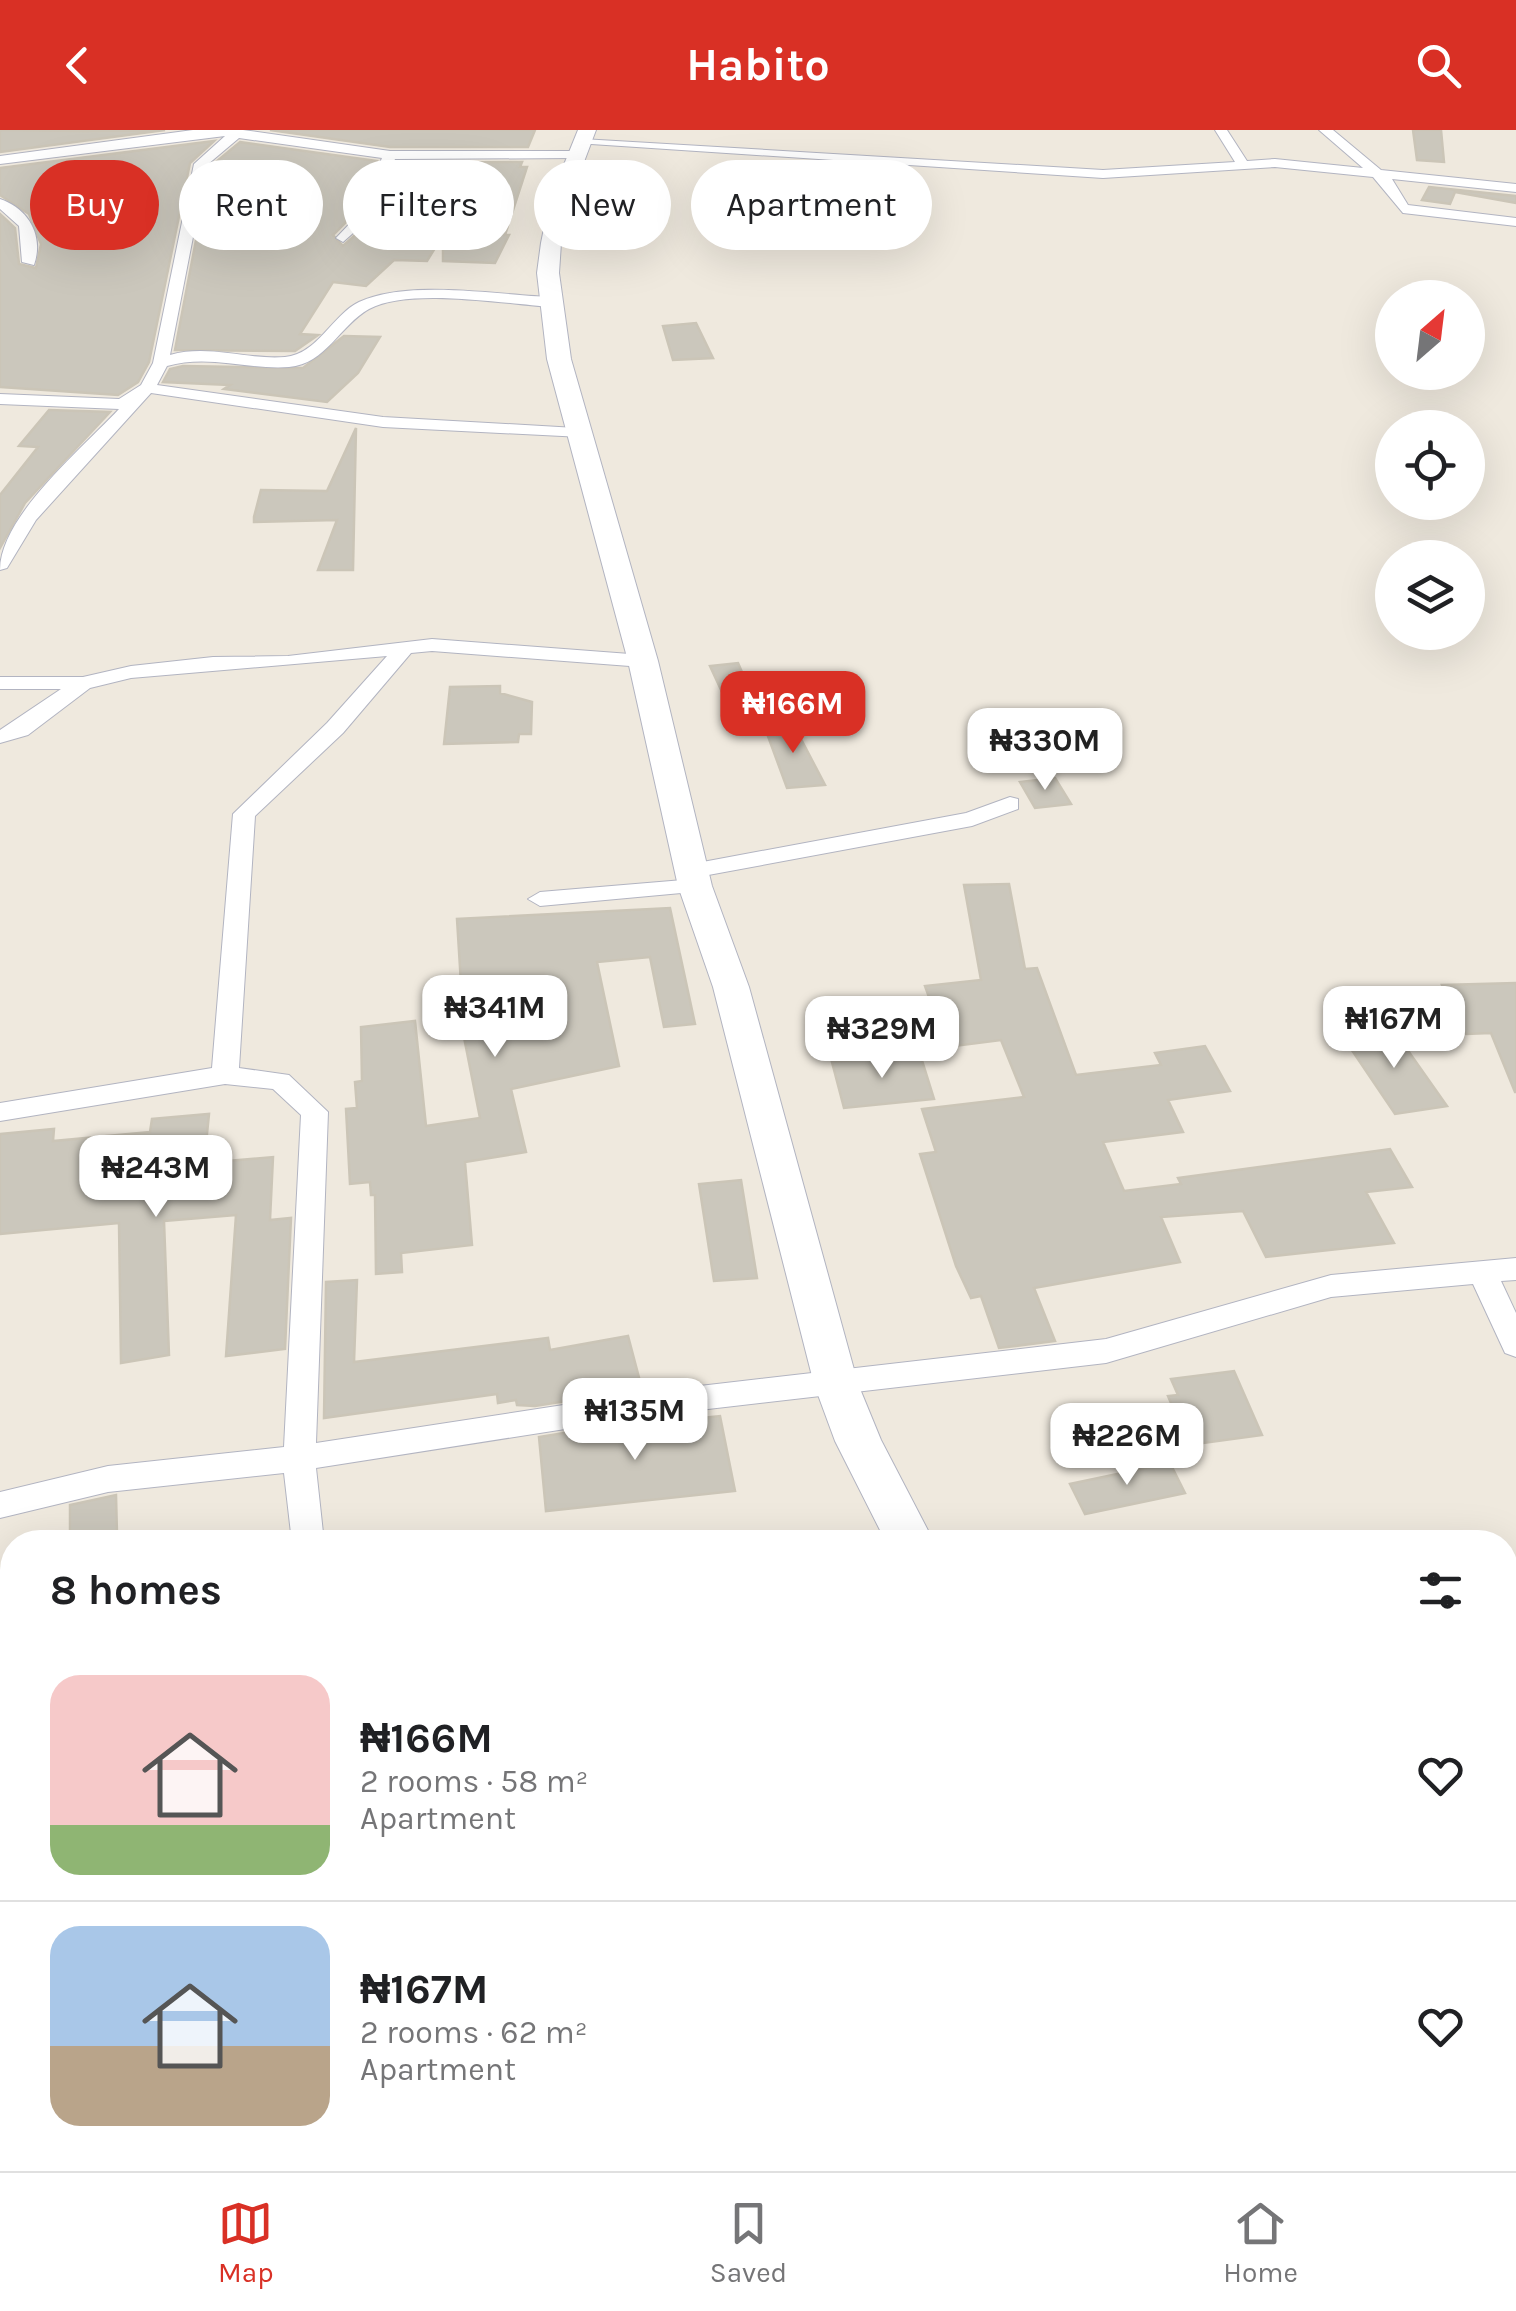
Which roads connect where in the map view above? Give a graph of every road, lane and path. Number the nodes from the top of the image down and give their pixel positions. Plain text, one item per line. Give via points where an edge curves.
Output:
1 (707, 130) edge
2 (1220, 130) edge
3 (1326, 130) edge
4 (204, 131) edge
5 (238, 132) edge
6 (582, 142) edge
7 (699, 148) junction
8 (390, 156) junction
9 (0, 160) edge
10 (388, 160) edge
11 (1242, 163) junction
12 (1371, 172) junction
13 (1516, 188) edge
14 (0, 202) edge
15 (1516, 222) edge
16 (29, 262) dead end
17 (552, 302) junction
18 (161, 363) junction
19 (147, 388) junction
20 (0, 399) edge
21 (576, 433) junction
22 (0, 564) edge
23 (403, 651) junction
24 (643, 662) junction
25 (0, 683) edge
26 (84, 683) junction
27 (0, 698) edge
28 (34, 716) junction
29 (0, 737) edge
30 (1010, 804) dead end
31 (694, 879) junction
32 (540, 899) dead end
33 (225, 1075) junction
34 (0, 1112) edge
35 (1516, 1269) edge
36 (1482, 1272) junction
37 (1516, 1346) edge
38 (836, 1384) junction
39 (299, 1458) junction
40 (0, 1505) edge
41 (307, 1530) edge
42 (904, 1530) edge

1 - 7 street
2 - 11 street
3 - 12 street
4 - 5 street
4 - 9 street
5 - 8 street
5 - 18 street via 201,164 168,294
6 - 7 street
6 - 8 street
6 - 17 main road via 551,243
7 - 11 street via 1086,174
8 - 10 street
11 - 12 street
12 - 13 street
12 - 15 street via 1392,186 1403,208
14 - 16 street via 28,226
17 - 18 street via 408,296 363,306 315,350 290,362 192,354
17 - 21 main road
18 - 19 street
19 - 20 street via 122,404
19 - 21 street via 383,422
19 - 22 street via 30,517
21 - 24 main road
23 - 24 street via 474,645
23 - 26 street via 213,662
23 - 33 street via 335,728 244,814
24 - 31 main road
25 - 26 street
26 - 28 street
27 - 28 street
28 - 29 street
30 - 31 street via 972,819
31 - 32 street
31 - 38 main road via 731,986
33 - 34 street
33 - 39 street via 280,1081 315,1112
35 - 36 street
36 - 37 street
36 - 38 street via 1331,1286 1106,1351
38 - 39 street via 648,1404
38 - 42 main road
39 - 40 street via 108,1480
39 - 41 street

